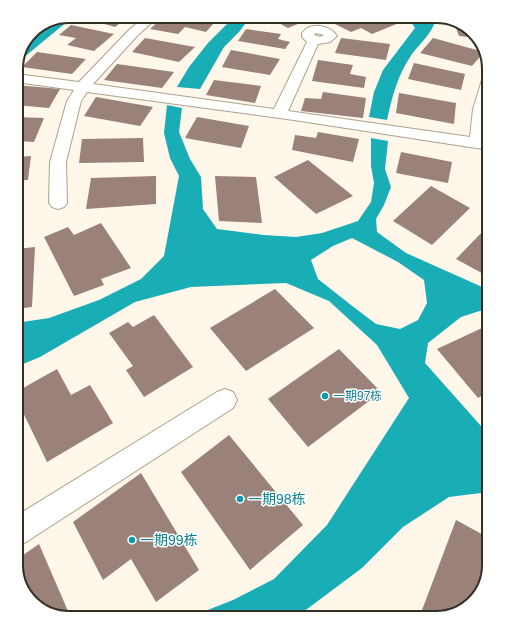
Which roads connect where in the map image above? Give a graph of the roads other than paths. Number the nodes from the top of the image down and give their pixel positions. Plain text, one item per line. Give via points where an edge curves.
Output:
1 (145, 23) edge
2 (314, 40) dead end
3 (23, 79) edge
4 (83, 87) junction
5 (482, 103) edge
6 (278, 114) junction
7 (482, 132) edge
8 (482, 144) edge
9 (58, 203) dead end
10 (225, 400) dead end
11 (23, 528) edge

1 - 4 street
2 - 6 street
3 - 4 street
4 - 6 street
4 - 9 street via 74,101 58,162
5 - 7 street
6 - 8 street
10 - 11 street

